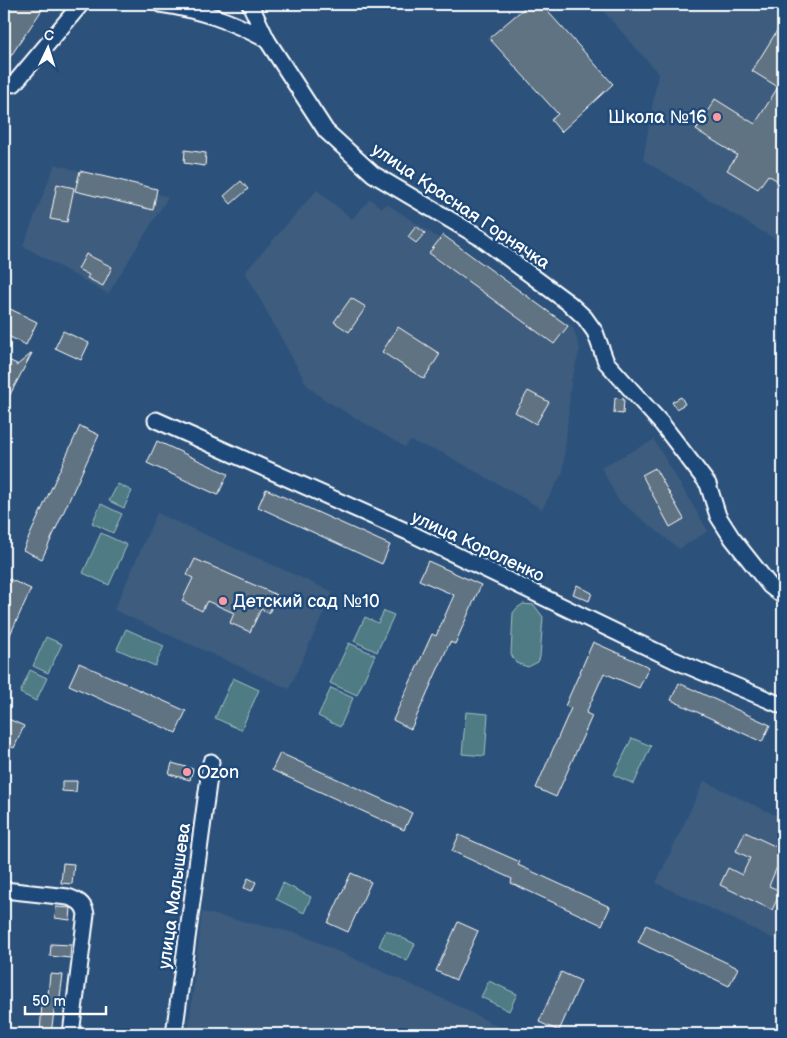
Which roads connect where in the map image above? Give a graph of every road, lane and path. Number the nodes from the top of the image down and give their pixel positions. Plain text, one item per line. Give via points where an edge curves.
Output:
1 (82, 4) edge
2 (160, 4) edge
3 (250, 4) edge
4 (267, 40) junction
5 (14, 84) dead end
6 (156, 420) dead end
7 (783, 596) edge
8 (783, 706) edge
9 (211, 762) dead end
10 (4, 890) edge
11 (71, 1034) edge
12 (174, 1034) edge

1 - 5 street
2 - 4 street via 234,23
3 - 4 street, улица Красная Горнячка
4 - 7 street, улица Красная Горнячка via 326,131 373,174 481,238 585,318 596,332 606,362 662,424 708,484 718,516 732,538 770,586
6 - 8 street, улица Короленко via 408,532 674,660
9 - 12 street, улица Малышева
10 - 11 street via 68,897 77,900 85,909

